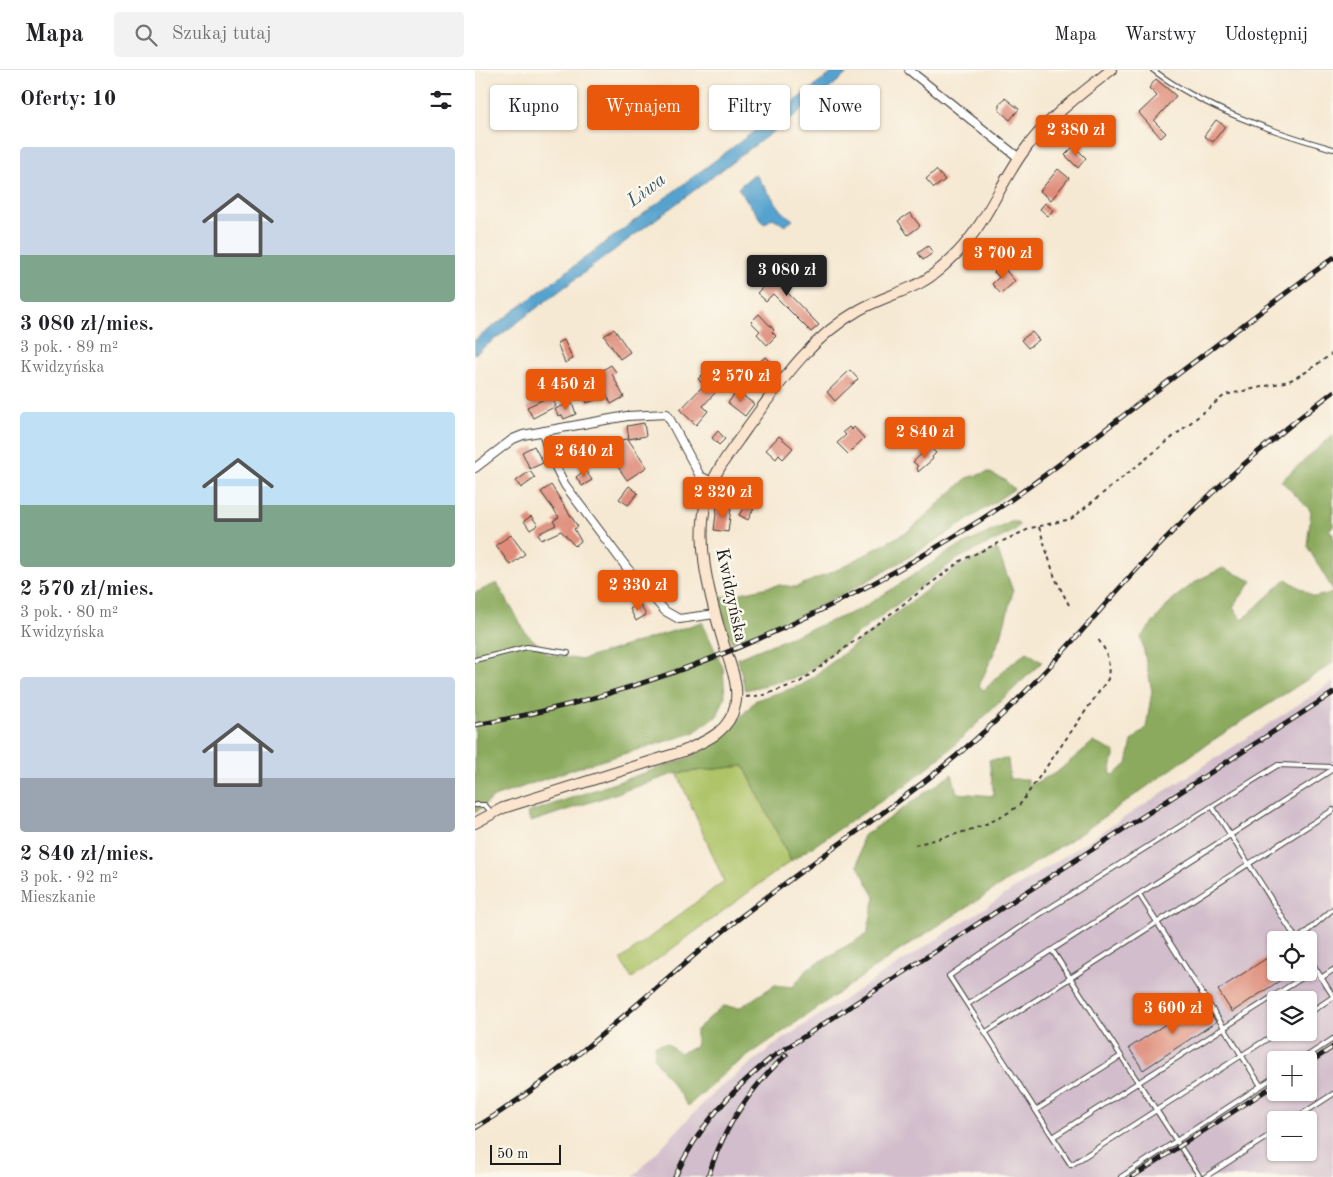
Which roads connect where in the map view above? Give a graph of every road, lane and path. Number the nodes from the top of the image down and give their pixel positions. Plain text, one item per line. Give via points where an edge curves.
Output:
1 (909, 70) edge
2 (1111, 70) edge
3 (1153, 70) edge
4 (1333, 149) edge
5 (1019, 158) junction
6 (1333, 353) edge
7 (543, 431) junction
8 (475, 468) edge
9 (712, 482) junction
10 (1039, 527) junction
11 (1069, 605) dead end
12 (715, 614) junction
13 (1097, 638) dead end
14 (568, 653) dead end
15 (475, 660) edge
16 (736, 698) junction
17 (1333, 768) edge
18 (475, 805) edge
19 (1212, 806) junction
20 (1333, 810) edge
21 (491, 812) junction
22 (475, 823) edge
23 (1231, 836) junction
24 (915, 845) dead end
25 (1249, 864) junction
26 (1139, 894) junction
27 (1333, 909) edge
28 (1157, 922) junction
29 (1291, 931) edge
30 (1307, 931) edge
31 (1052, 950) junction
32 (1333, 970) edge
33 (1317, 971) edge
34 (1070, 978) junction
35 (1321, 978) junction
36 (1297, 981) edge
37 (1333, 997) edge
38 (967, 1004) junction
39 (1317, 1008) edge
40 (1225, 1027) junction
41 (985, 1032) junction
42 (1267, 1039) edge
43 (1333, 1039) edge
44 (1315, 1051) edge
45 (1243, 1055) junction
46 (1121, 1056) junction
47 (1267, 1082) edge
48 (1138, 1083) junction
49 (1261, 1086) junction
50 (1333, 1094) edge
51 (1036, 1110) junction
52 (1156, 1111) junction
53 (1307, 1111) edge
54 (1053, 1137) junction
55 (1267, 1137) edge
56 (1176, 1141) junction
57 (1121, 1177) edge
58 (1200, 1177) edge
59 (1205, 1177) edge

1 - 5 street
2 - 5 street, Kwidzyńska via 1049,121
3 - 4 lane via 1183,92 1219,109
5 - 9 street, Kwidzyńska via 975,231 944,266 920,283 861,309 837,324 806,352 751,423
6 - 10 path via 1289,381 1225,395 1071,519
7 - 8 street via 513,439
7 - 9 street via 627,416 667,414 700,476
7 - 12 street via 549,454 565,485 621,562 665,611 679,619
9 - 12 street, Kwidzyńska via 704,507 703,530 704,560
10 - 11 path via 1055,578
10 - 16 path via 1002,540 962,560 800,682 764,695
12 - 16 street, Kwidzyńska via 735,681
13 - 24 path via 1107,650 1110,664 1107,679 1021,803 1011,812 966,831
14 - 15 lane via 527,648
16 - 21 street, Kwidzyńska via 729,720 710,739 684,751
17 - 19 lane via 1278,765
17 - 23 lane
18 - 21 lane via 485,805
19 - 23 lane
19 - 38 lane via 1032,919 949,976
20 - 25 lane
21 - 22 street, Kwidzyńska
23 - 25 lane
23 - 26 lane
25 - 28 lane
25 - 29 lane
26 - 28 lane
26 - 31 lane
27 - 30 lane
28 - 34 lane
28 - 40 lane
31 - 34 lane
31 - 38 lane
32 - 35 lane
33 - 35 lane
34 - 41 lane
34 - 46 lane
35 - 37 lane
36 - 40 lane
37 - 39 lane
38 - 41 lane
40 - 45 lane
40 - 48 lane
41 - 51 lane
42 - 45 lane
43 - 44 lane
45 - 49 lane
45 - 52 lane
46 - 48 lane
46 - 51 lane
47 - 49 lane
48 - 52 lane
48 - 54 lane
49 - 56 lane
50 - 53 lane
51 - 54 lane
52 - 54 lane via 1071,1165
52 - 56 lane
55 - 59 lane
56 - 57 lane
56 - 58 lane

